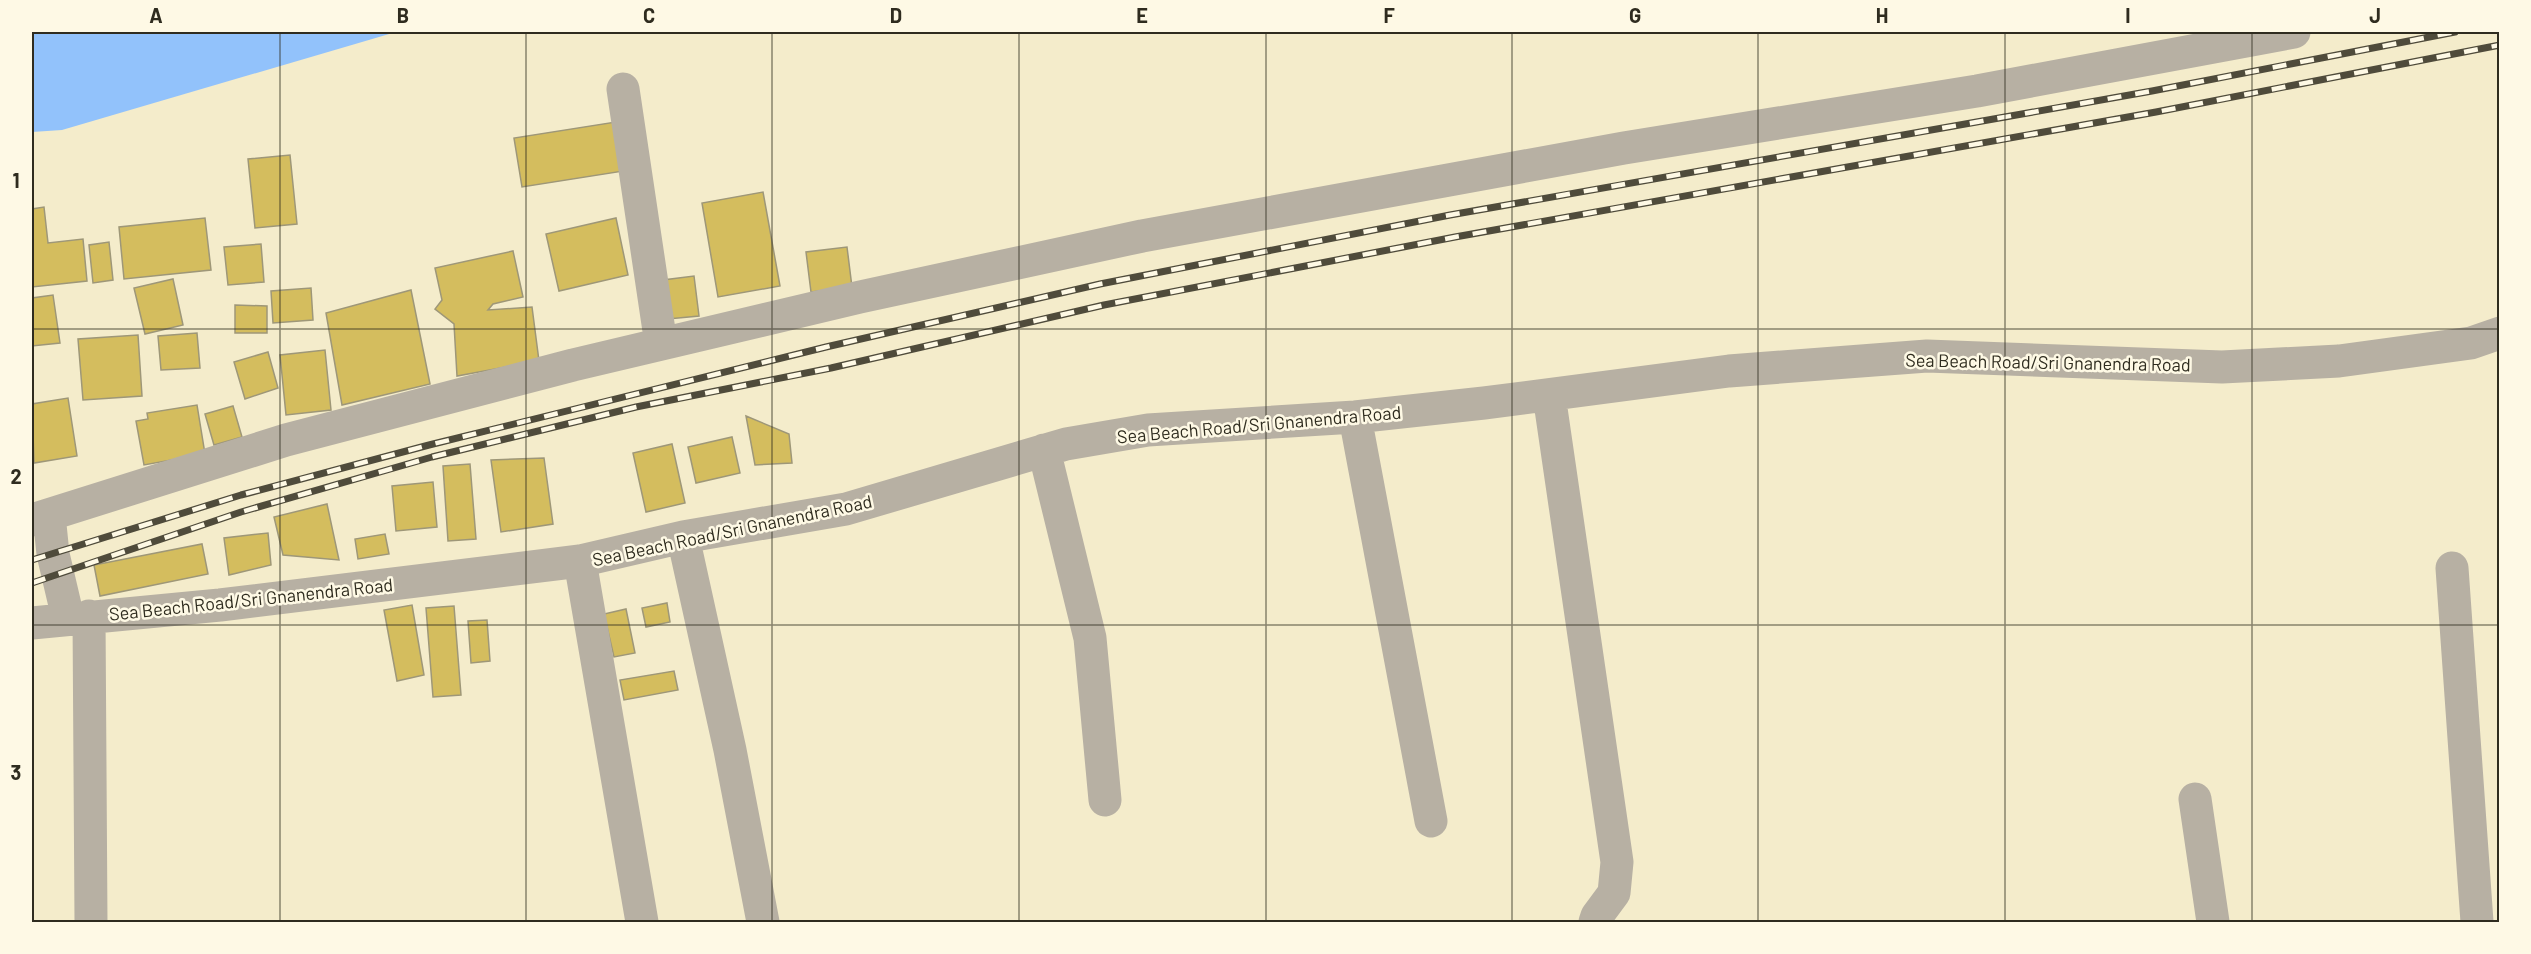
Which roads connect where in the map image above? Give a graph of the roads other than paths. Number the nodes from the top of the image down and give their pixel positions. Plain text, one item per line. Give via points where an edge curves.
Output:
1 (2294, 32) edge
2 (623, 89) dead end
3 (2499, 333) edge
4 (661, 344) junction
5 (1549, 395) junction
6 (1355, 417) junction
7 (1044, 450) junction
8 (40, 517) edge
9 (683, 537) junction
10 (580, 561) junction
11 (2452, 568) dead end
12 (79, 617) junction
13 (32, 623) edge
14 (2195, 799) dead end
15 (1105, 800) dead end
16 (1431, 821) dead end
17 (91, 922) edge
18 (642, 922) edge
19 (763, 922) edge
20 (1595, 922) edge
21 (2213, 922) edge
22 (2477, 922) edge

1 - 4 street via 1142,236
2 - 4 street
3 - 5 street, Sea Beach Road/Sri Gnanendra Road via 2471,344 2339,361 2222,367 1927,356 1729,371
4 - 8 street via 286,440
5 - 6 street, Sea Beach Road/Sri Gnanendra Road
5 - 20 street via 1617,862 1614,894
6 - 7 street, Sea Beach Road/Sri Gnanendra Road via 1148,430
6 - 16 street
7 - 9 street, Sea Beach Road/Sri Gnanendra Road via 846,509
7 - 15 street via 1090,638
8 - 12 street
9 - 10 street, Sea Beach Road/Sri Gnanendra Road
9 - 19 street
10 - 12 street, Sea Beach Road/Sri Gnanendra Road via 220,605
10 - 18 street
11 - 22 street
12 - 13 street, Sea Beach Road/Sri Gnanendra Road
12 - 17 street
14 - 21 street

